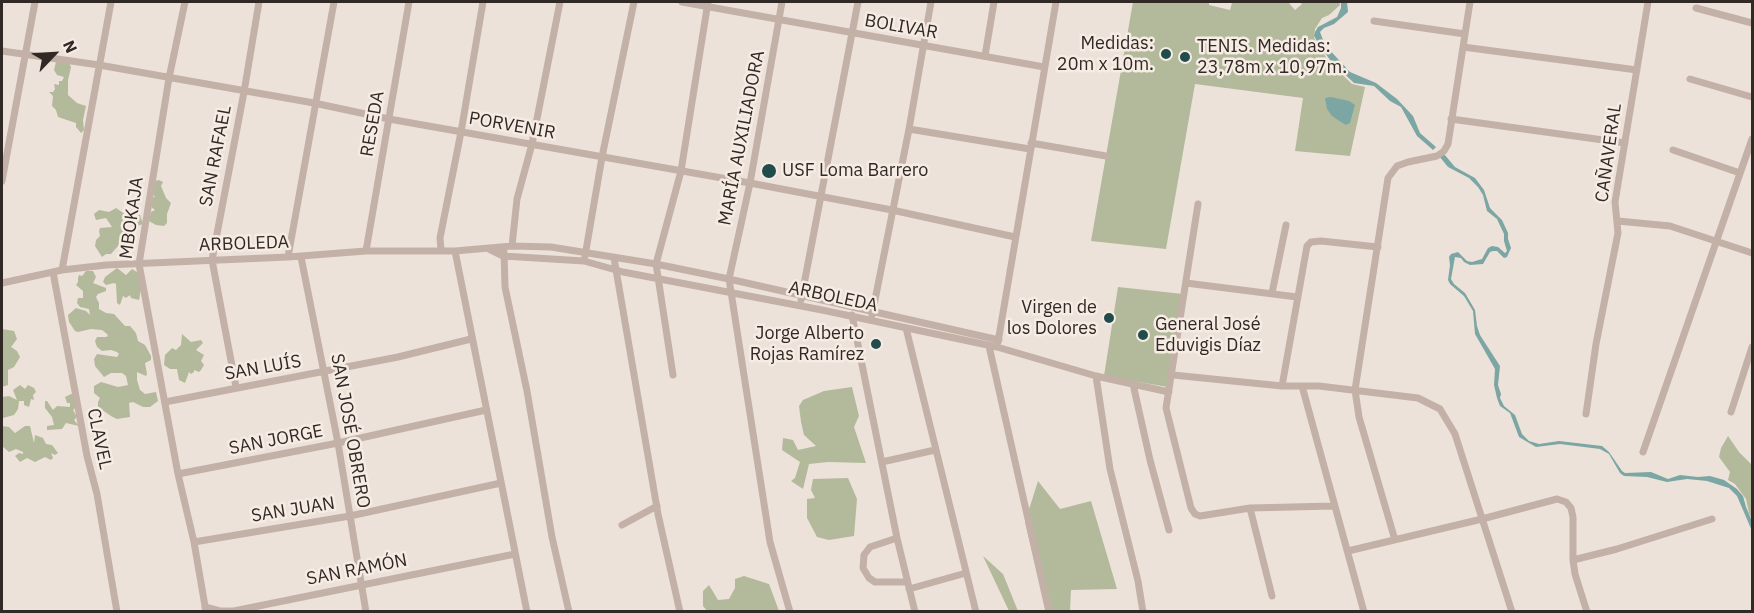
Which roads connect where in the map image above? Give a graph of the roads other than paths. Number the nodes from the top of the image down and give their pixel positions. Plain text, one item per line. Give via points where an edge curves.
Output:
1 (35, 2) edge
2 (111, 2) edge
3 (185, 2) edge
4 (259, 2) edge
5 (334, 2) edge
6 (409, 2) edge
7 (483, 2) edge
8 (560, 2) edge
9 (634, 2) edge
10 (682, 2) edge
11 (782, 2) edge
12 (858, 2) edge
13 (931, 2) edge
14 (994, 2) edge
15 (1056, 2) edge
16 (1470, 2) edge
17 (1648, 2) edge
18 (708, 3) edge
19 (1696, 8) dead end
20 (779, 19) junction
21 (1374, 21) dead end
22 (1752, 23) edge
23 (853, 34) junction
24 (1465, 34) junction
25 (922, 45) junction
26 (1463, 47) junction
27 (2, 51) edge
28 (25, 55) junction
29 (985, 56) junction
30 (99, 65) junction
31 (1044, 67) junction
32 (1637, 70) junction
33 (170, 78) junction
34 (1690, 79) dead end
35 (244, 92) junction
36 (1752, 97) edge
37 (314, 103) junction
38 (389, 119) junction
39 (1451, 119) junction
40 (909, 129) junction
41 (461, 132) junction
42 (1752, 139) edge
43 (1625, 143) junction
44 (532, 144) junction
45 (1030, 146) junction
46 (1673, 150) dead end
47 (1106, 156) dead end
48 (602, 157) junction
49 (681, 171) junction
50 (1740, 172) junction
51 (2, 181) edge
52 (750, 183) junction
53 (822, 197) junction
54 (1198, 204) dead end
55 (892, 210) junction
56 (1618, 221) junction
57 (1286, 225) dead end
58 (1015, 237) junction
59 (1716, 241) junction
60 (508, 246) junction
61 (1378, 247) junction
62 (489, 249) junction
63 (441, 250) junction
64 (366, 251) junction
65 (455, 251) junction
66 (585, 252) junction
67 (1752, 253) edge
68 (503, 256) junction
69 (288, 257) junction
70 (301, 257) junction
71 (614, 258) junction
72 (212, 260) junction
73 (584, 261) junction
74 (139, 264) junction
75 (656, 264) junction
76 (62, 270) junction
77 (616, 270) junction
78 (53, 272) junction
79 (657, 278) junction
80 (729, 279) junction
81 (2, 283) edge
82 (1186, 283) junction
83 (730, 292) junction
84 (1272, 293) junction
85 (802, 295) junction
86 (1297, 297) junction
87 (800, 305) junction
88 (851, 306) junction
89 (873, 311) junction
90 (852, 316) junction
91 (871, 321) junction
92 (906, 328) junction
93 (471, 339) junction
94 (998, 343) junction
95 (989, 346) junction
96 (1752, 347) edge
97 (324, 371) junction
98 (673, 375) dead end
99 (1173, 375) junction
100 (1096, 376) junction
101 (1133, 384) junction
102 (1282, 386) junction
103 (1302, 386) junction
104 (236, 387) junction
105 (1355, 390) junction
106 (1168, 392) junction
107 (165, 402) junction
108 (486, 410) junction
109 (1731, 412) dead end
110 (1586, 414) dead end
111 (338, 443) junction
112 (935, 450) junction
113 (1643, 452) dead end
114 (882, 462) junction
115 (178, 474) junction
116 (501, 483) junction
117 (657, 506) junction
118 (1334, 506) junction
119 (1250, 508) junction
120 (350, 516) junction
121 (1482, 519) junction
122 (1712, 519) dead end
123 (622, 525) dead end
124 (1169, 530) dead end
125 (897, 538) junction
126 (1395, 540) junction
127 (194, 542) junction
128 (1348, 551) junction
129 (515, 555) junction
130 (1573, 560) junction
131 (966, 573) junction
132 (361, 584) junction
133 (908, 585) junction
134 (1272, 596) dead end
135 (205, 609) edge
136 (117, 612) edge
137 (366, 612) edge
138 (527, 612) edge
139 (569, 612) edge
140 (680, 612) edge
141 (790, 612) edge
142 (915, 612) edge
143 (976, 612) edge
144 (1048, 612) edge
145 (1143, 612) edge
146 (1364, 612) edge
147 (1512, 612) edge
148 (1587, 612) edge

1 - 28 street
2 - 30 street
3 - 33 street, MBOKAJA
4 - 35 street, SAN RAFAEL
5 - 37 street
6 - 38 street, RESEDA
7 - 41 street
8 - 44 street
9 - 48 street
10 - 18 street, BOLIVAR
11 - 20 street, MARÍA AUXILIADORA
12 - 23 street
13 - 25 street
14 - 29 street
15 - 31 street
16 - 24 street
17 - 32 street, CAÑAVERAL
18 - 20 street, BOLIVAR
18 - 49 street
19 - 22 street
20 - 23 street, BOLIVAR
20 - 52 street, MARÍA AUXILIADORA
21 - 24 street
23 - 25 street, BOLIVAR
23 - 53 street
24 - 26 street
25 - 29 street, BOLIVAR
25 - 40 street
26 - 32 street
26 - 39 street
27 - 28 street, PORVENIR
28 - 30 street, PORVENIR
28 - 51 street
29 - 31 street, BOLIVAR
30 - 33 street, PORVENIR
30 - 76 street
31 - 45 street
32 - 43 street, CAÑAVERAL
33 - 35 street, PORVENIR
33 - 74 street, MBOKAJA
34 - 36 street
35 - 37 street, PORVENIR
35 - 72 street, SAN RAFAEL
37 - 38 street, PORVENIR
37 - 69 street
38 - 41 street, PORVENIR
38 - 64 street, RESEDA
39 - 43 street
39 - 61 street via 1444,151 1397,166 1388,178
40 - 45 street
40 - 55 street
41 - 44 street, PORVENIR
41 - 63 street
42 - 50 street
43 - 56 street, CAÑAVERAL via 1615,202
44 - 48 street, PORVENIR
44 - 60 street
45 - 47 street
45 - 58 street
46 - 50 street
48 - 49 street, PORVENIR
48 - 66 street
49 - 52 street, PORVENIR
49 - 75 street
50 - 59 street
52 - 53 street, PORVENIR
52 - 80 street, MARÍA AUXILIADORA
53 - 55 street, PORVENIR
53 - 85 street
54 - 82 street
55 - 58 street, PORVENIR
55 - 89 street
56 - 59 street via 1670,226
56 - 110 street, CAÑAVERAL
57 - 84 street
58 - 94 street
59 - 67 street
59 - 113 street
60 - 62 street, ARBOLEDA
60 - 66 street, ARBOLEDA
60 - 68 street
61 - 86 street via 1311,242 1305,253
61 - 105 street
62 - 65 street, ARBOLEDA
62 - 68 street, ARBOLEDA
63 - 64 street, ARBOLEDA
63 - 65 street, ARBOLEDA
64 - 70 street, ARBOLEDA
65 - 93 street
66 - 71 street, ARBOLEDA
66 - 73 street
68 - 73 street, ARBOLEDA
68 - 139 street via 511,320
69 - 70 street, ARBOLEDA
69 - 72 street, ARBOLEDA
70 - 97 street, SAN JOSÉ OBRERO
71 - 75 street, ARBOLEDA
71 - 77 street
72 - 74 street, ARBOLEDA
72 - 104 street, SAN RAFAEL
73 - 77 street, ARBOLEDA
74 - 76 street, ARBOLEDA
74 - 107 street, MBOKAJA
75 - 79 street
75 - 80 street, ARBOLEDA
76 - 78 street, ARBOLEDA
77 - 79 street, ARBOLEDA
77 - 117 street
78 - 81 street, ARBOLEDA
78 - 136 street, CLAVEL
79 - 83 street, ARBOLEDA
79 - 98 street
80 - 83 street, MARÍA AUXILIADORA
80 - 85 street, ARBOLEDA
82 - 84 street
82 - 99 street
83 - 87 street, ARBOLEDA
83 - 141 street, MARÍA AUXILIADORA via 770,542
84 - 86 street
85 - 87 street
85 - 88 street, ARBOLEDA
86 - 102 street
87 - 90 street, ARBOLEDA
88 - 89 street, ARBOLEDA
88 - 90 street
89 - 91 street
89 - 94 street, ARBOLEDA
90 - 91 street, ARBOLEDA
90 - 114 street
91 - 92 street, ARBOLEDA
92 - 95 street, ARBOLEDA
92 - 112 street
93 - 97 street, SAN LUÍS
93 - 108 street
94 - 95 street, ARBOLEDA
94 - 100 street, ARBOLEDA
95 - 144 street
96 - 109 street
97 - 104 street, SAN LUÍS
97 - 111 street, SAN JOSÉ OBRERO
99 - 102 street
99 - 106 street
100 - 101 street, ARBOLEDA
100 - 145 street via 1110,469
101 - 106 street, ARBOLEDA
101 - 124 street
102 - 103 street
103 - 105 street
103 - 118 street
104 - 107 street, SAN LUÍS
105 - 121 street via 1418,398 1440,409 1455,434
105 - 126 street via 1361,427
106 - 119 street via 1168,421 1195,514
107 - 115 street, MBOKAJA
108 - 111 street, SAN JORGE
108 - 116 street
111 - 115 street, SAN JORGE
111 - 120 street, SAN JOSÉ OBRERO
112 - 114 street
112 - 131 street
114 - 125 street
115 - 127 street, MBOKAJA
116 - 120 street, SAN JUAN
116 - 129 street
117 - 123 street
117 - 140 street
118 - 119 street
118 - 128 street
119 - 134 street
120 - 127 street, SAN JUAN
120 - 132 street, SAN JOSÉ OBRERO
121 - 126 street
121 - 130 street via 1550,499 1566,502 1573,517
121 - 147 street
122 - 130 street
125 - 133 street
125 - 133 street via 870,547 864,555 863,568 875,582
126 - 128 street
127 - 135 street, MBOKAJA
128 - 146 street
129 - 132 street, SAN RAMÓN
129 - 138 street
130 - 148 street
131 - 133 street
131 - 143 street
132 - 135 street, SAN RAMÓN via 234,611
132 - 137 street, SAN JOSÉ OBRERO
133 - 142 street

